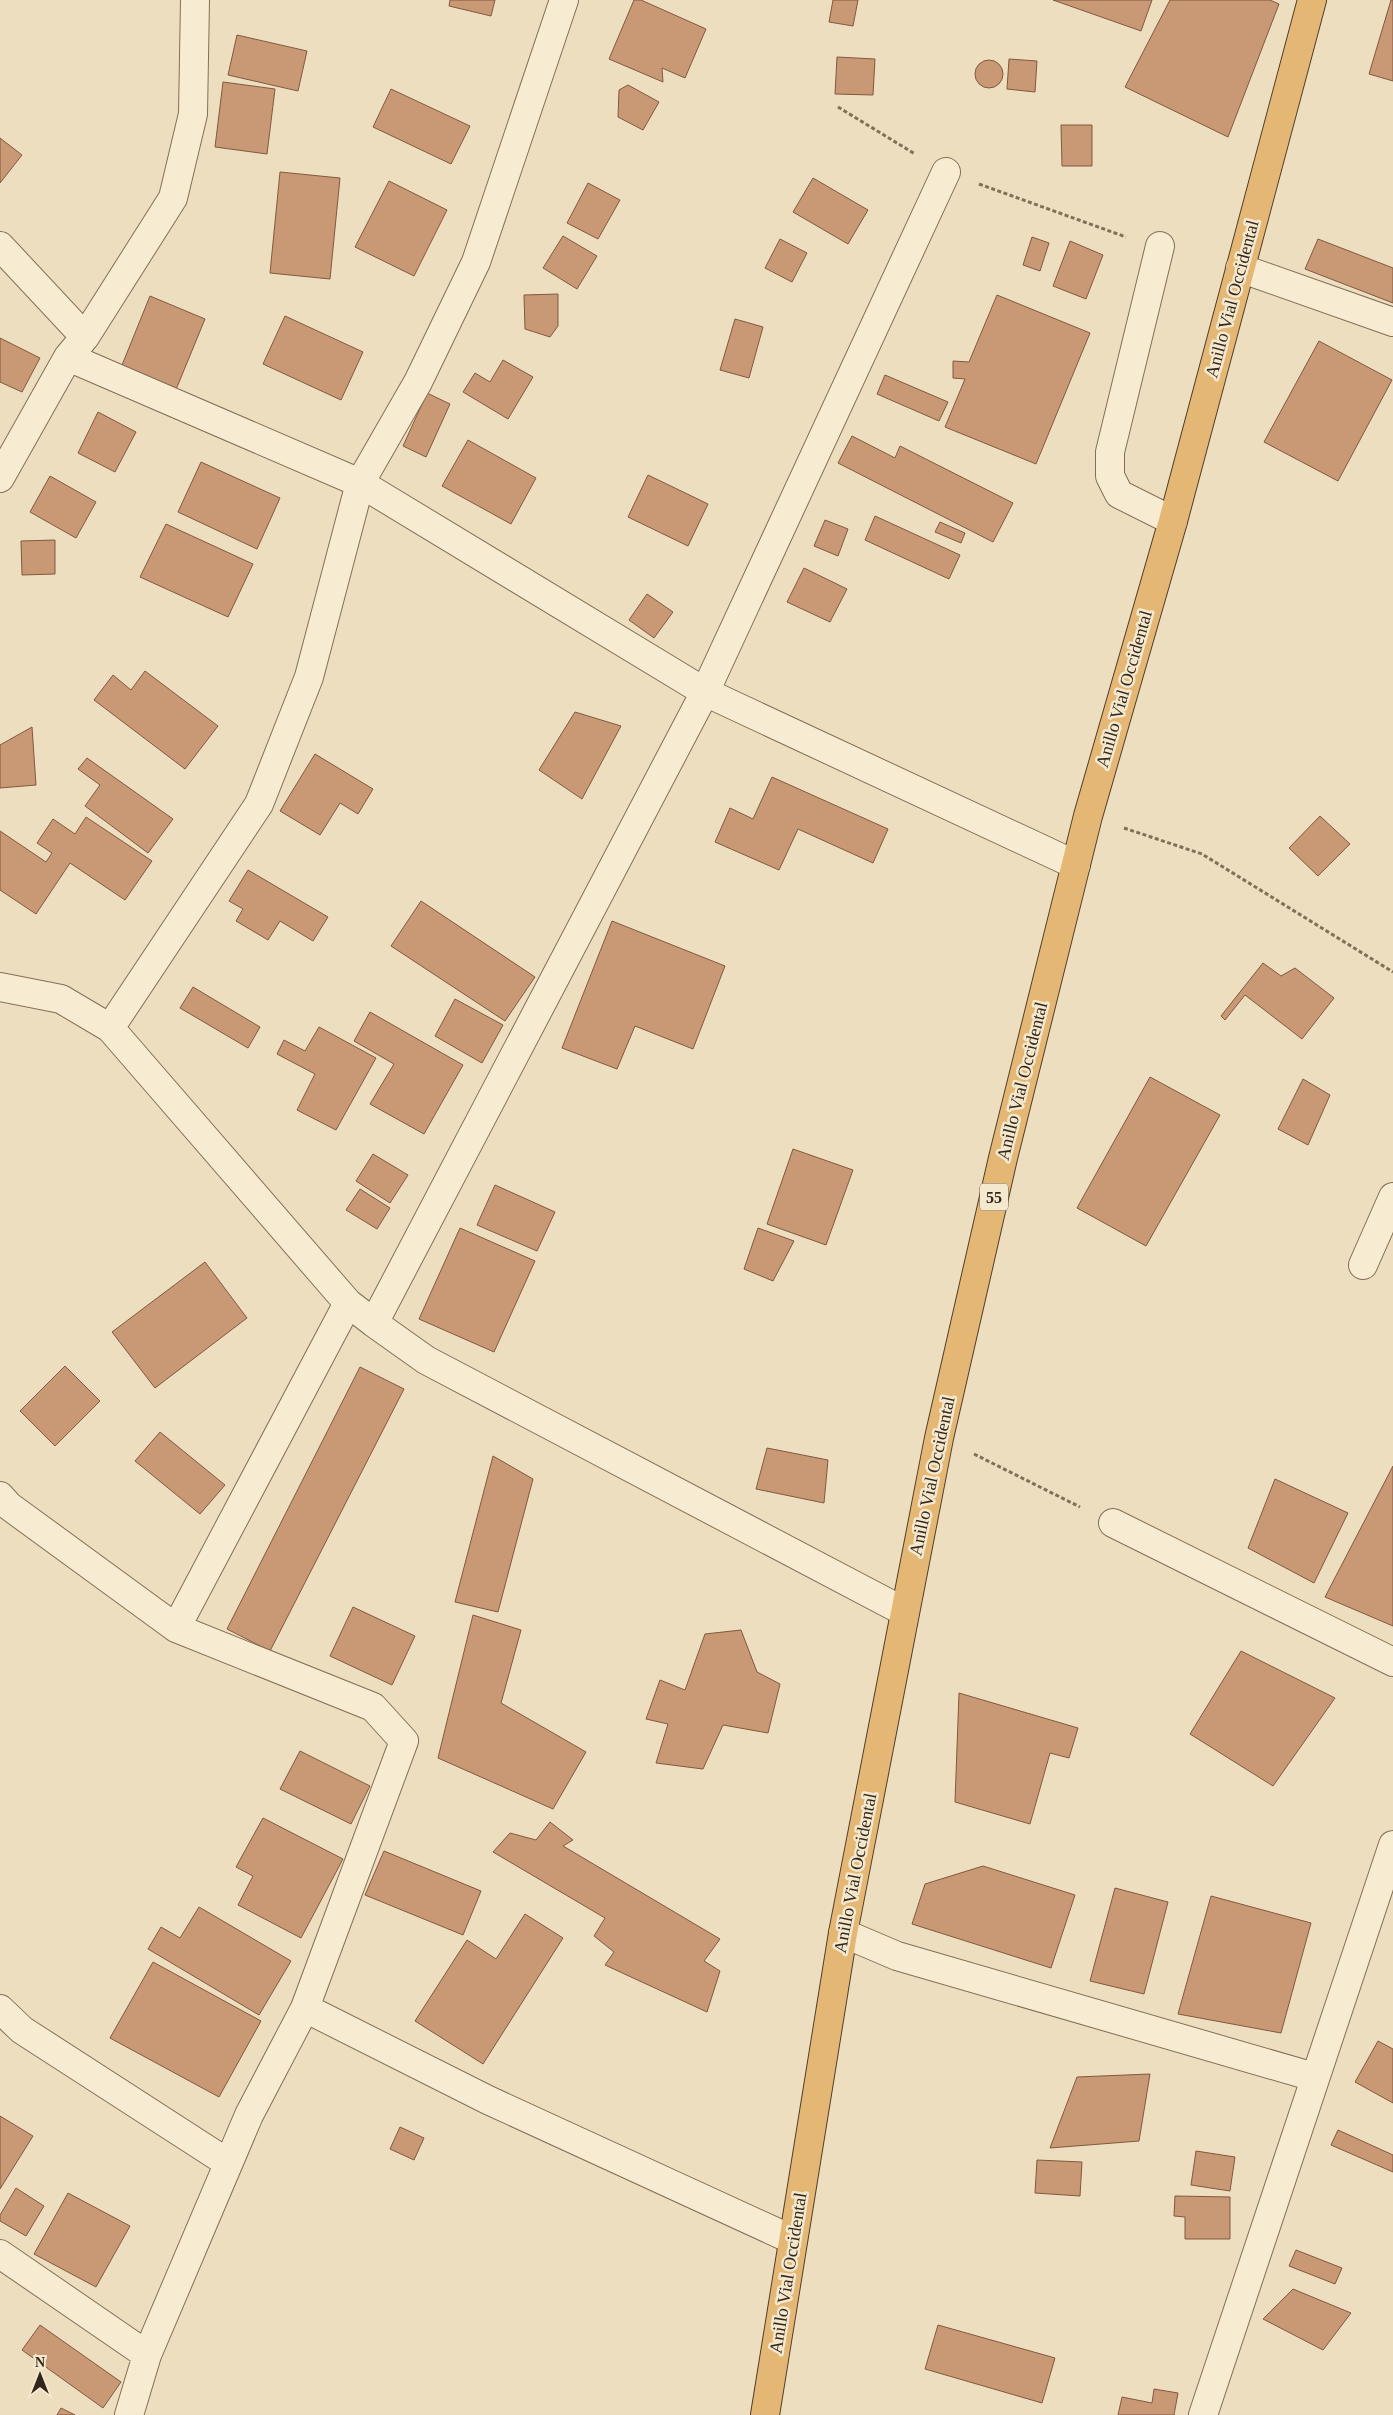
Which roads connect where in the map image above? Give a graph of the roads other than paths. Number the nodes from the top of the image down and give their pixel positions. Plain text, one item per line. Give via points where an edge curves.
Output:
1 (196, 0) edge
2 (564, 0) edge
3 (1312, 0) edge
4 (946, 172) road end
5 (0, 246) edge
6 (1160, 246) road end
7 (1240, 268) junction
8 (1393, 322) edge
9 (77, 347) junction
10 (0, 478) edge
11 (360, 483) junction
12 (1173, 521) junction
13 (706, 692) junction
14 (1076, 865) junction
15 (0, 985) edge
16 (110, 1028) junction
17 (1393, 1197) edge
18 (1363, 1265) dead end
19 (348, 1303) junction
20 (374, 1323) junction
21 (0, 1496) edge
22 (1113, 1523) road end
23 (905, 1612) junction
24 (176, 1628) junction
25 (1393, 1662) edge
26 (1393, 1844) edge
27 (843, 1933) junction
28 (305, 2008) junction
29 (0, 2009) edge
30 (1314, 2077) junction
31 (228, 2163) junction
32 (793, 2240) junction
33 (0, 2254) edge
34 (147, 2355) junction
35 (128, 2415) edge
36 (765, 2415) edge
37 (1203, 2415) edge

1 - 9 street via 193,114 173,198
2 - 11 street via 476,262 418,382
3 - 7 highway, Anillo Vial Occidental / 55
4 - 13 street
5 - 9 street
6 - 12 street via 1110,452 1110,476 1119,494
7 - 8 street
7 - 12 highway, Anillo Vial Occidental / 55
9 - 10 street
9 - 11 street
11 - 13 street
11 - 16 street via 309,677 259,804
12 - 14 highway, Anillo Vial Occidental / 55
13 - 14 street
13 - 20 street
14 - 23 highway, Anillo Vial Occidental / 55 via 1003,1158 939,1438
15 - 16 street via 61,999
16 - 19 street
17 - 18 street
19 - 20 street
19 - 24 street
20 - 23 street via 426,1360
21 - 24 street via 9,1506
22 - 25 street
23 - 27 highway, Anillo Vial Occidental / 55
24 - 28 street via 373,1707 404,1741
26 - 30 street
27 - 30 street via 897,1956
27 - 32 highway, Anillo Vial Occidental / 55
28 - 31 street via 249,2115
28 - 32 street via 488,2100
29 - 31 street via 22,2030
30 - 37 street
31 - 34 street
32 - 36 highway, Anillo Vial Occidental / 55
33 - 34 street
34 - 35 street

